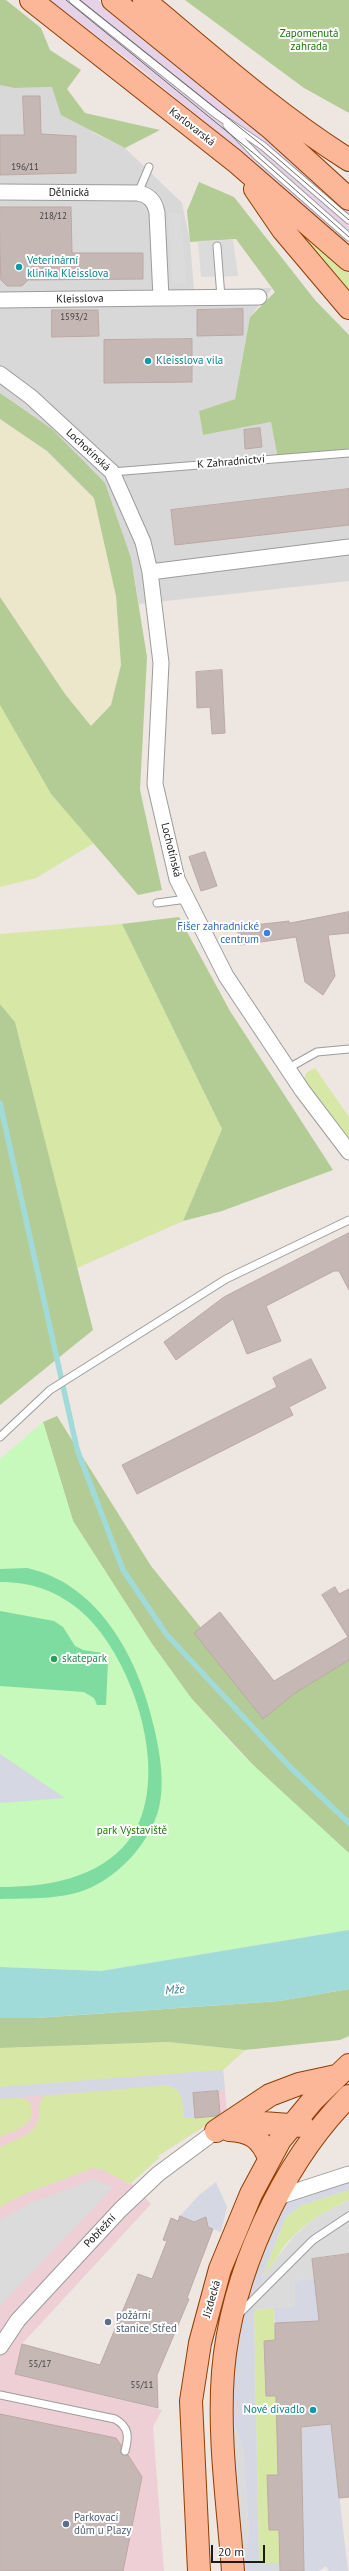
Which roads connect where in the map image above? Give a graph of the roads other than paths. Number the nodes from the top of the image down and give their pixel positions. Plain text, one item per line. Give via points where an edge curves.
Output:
1 (31, 0) edge
2 (73, 0) edge
3 (113, 0) edge
4 (144, 0) edge
5 (216, 114) junction
6 (349, 160) edge
7 (236, 162) junction
8 (149, 167) dead end
9 (0, 192) edge
10 (138, 193) junction
11 (349, 198) edge
12 (349, 220) edge
13 (349, 237) edge
14 (217, 246) dead end
15 (349, 260) edge
16 (221, 297) junction
17 (260, 297) dead end
18 (161, 298) junction
19 (0, 300) edge
20 (349, 308) edge
21 (0, 374) edge
22 (349, 453) edge
23 (112, 472) junction
24 (349, 547) edge
25 (150, 572) junction
26 (187, 899) junction
27 (157, 903) dead end
28 (349, 1049) edge
29 (287, 1068) junction
30 (349, 1152) edge
31 (349, 1220) edge
32 (0, 1437) edge
33 (343, 2071) edge
34 (349, 2096) edge
35 (292, 2124) junction
36 (319, 2128) junction
37 (216, 2131) junction
38 (269, 2158) junction
39 (349, 2174) edge
40 (275, 2198) junction
41 (349, 2216) edge
42 (231, 2322) junction
43 (0, 2347) edge
44 (0, 2395) edge
45 (125, 2451) dead end
46 (199, 2571) edge
47 (233, 2571) edge

1 - 7 main road, Karlovarská
2 - 5 lane, Karlovarská
3 - 11 main road via 272,130
4 - 6 main road via 317,140
5 - 12 lane, Karlovarská via 263,146
5 - 13 lane, Karlovarská via 257,156
7 - 15 main road, Karlovarská
7 - 20 main road via 283,230
8 - 10 lane
9 - 10 street, Dělnická
10 - 18 street via 149,197 156,207
14 - 16 lane
16 - 17 street, Kleisslova
16 - 18 street, Kleisslova
18 - 19 street, Kleisslova
21 - 23 street, Lochotínská via 31,397
22 - 23 lane, K Zahradnictví
23 - 25 street, Lochotínská via 143,542
24 - 25 street
25 - 26 street, Lochotínská via 160,663 155,784 177,879
26 - 27 lane
26 - 29 street, Lochotínská via 226,976
28 - 29 lane via 317,1052
29 - 30 street, Lochotínská
31 - 32 lane via 226,1279 50,1390
33 - 35 main road, Jízdecká
33 - 37 main road via 270,2095
34 - 36 main road
35 - 36 main road
35 - 37 main road via 249,2122
35 - 38 main road, Jízdecká
36 - 40 main road
37 - 38 main road via 236,2130 251,2134 264,2146
37 - 43 street, Pobřežní via 158,2174 132,2198 18,2320
38 - 46 main road, Jízdecká via 220,2269 200,2343 192,2386
39 - 40 street
40 - 42 main road via 244,2276
41 - 42 lane via 313,2240
42 - 47 main road via 223,2372 222,2428
44 - 45 lane via 115,2419 127,2429

